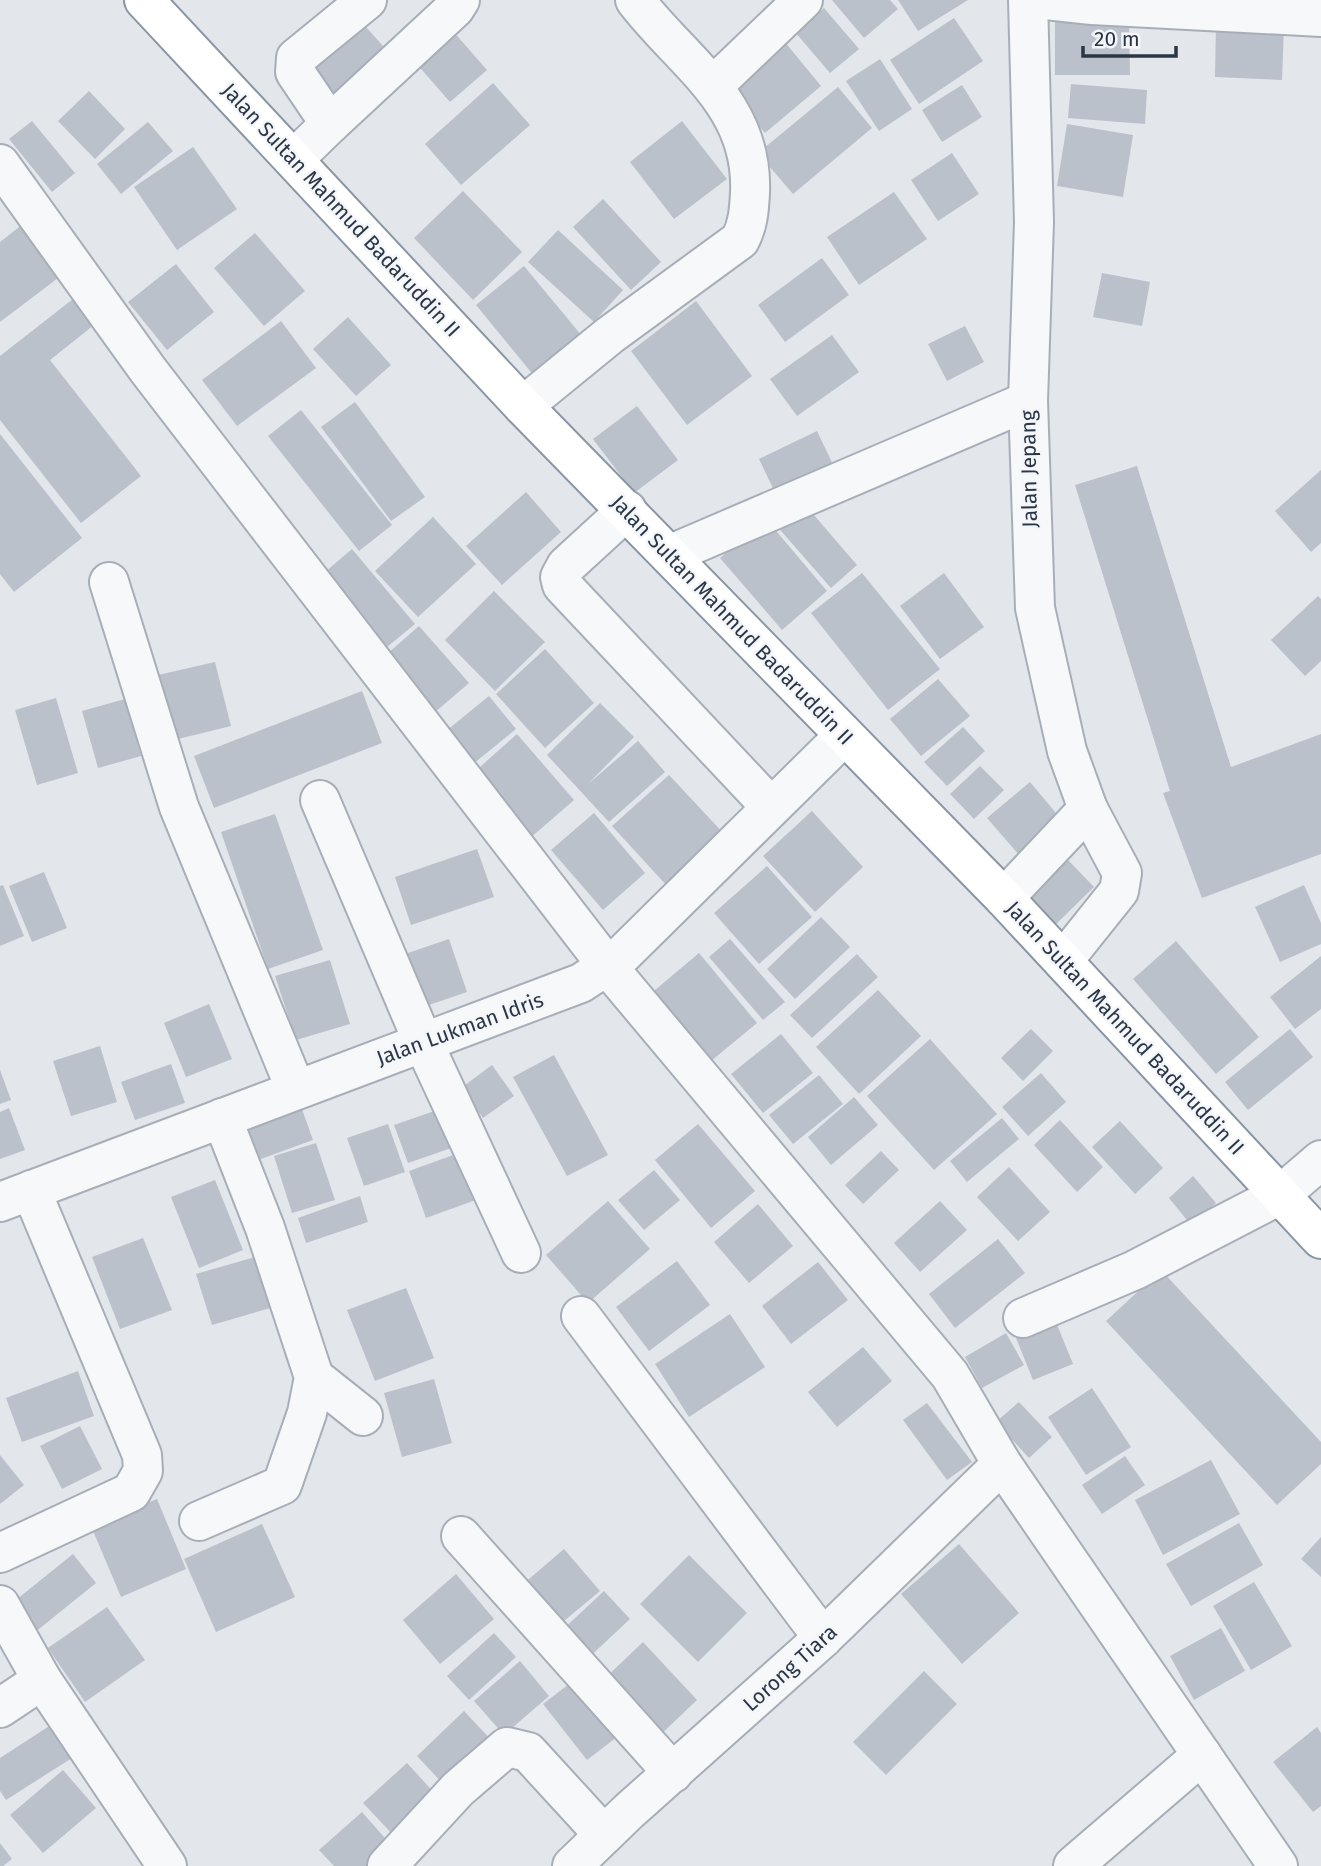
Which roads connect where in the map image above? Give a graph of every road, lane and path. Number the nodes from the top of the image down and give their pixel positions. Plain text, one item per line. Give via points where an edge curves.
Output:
1 (144, 0) edge
2 (367, 0) edge
3 (460, 0) edge
4 (635, 0) edge
5 (803, 0) edge
6 (1028, 0) edge
7 (1046, 0) edge
8 (1321, 17) edge
9 (714, 85) junction
10 (330, 124) junction
11 (295, 158) junction
12 (0, 164) edge
13 (1028, 401) junction
14 (523, 406) junction
15 (627, 510) junction
16 (671, 554) junction
17 (109, 582) dead end
18 (844, 736) junction
19 (320, 800) dead end
20 (771, 807) junction
21 (1088, 809) junction
22 (1004, 898) junction
23 (1063, 961) junction
24 (608, 967) junction
25 (423, 1042) junction
26 (296, 1090) junction
27 (222, 1118) junction
28 (1321, 1160) edge
29 (1280, 1195) junction
30 (15, 1196) edge
31 (1321, 1239) edge
32 (521, 1253) dead end
33 (581, 1315) dead end
34 (1023, 1318) dead end
35 (314, 1377) junction
36 (363, 1416) dead end
37 (1002, 1464) junction
38 (199, 1521) dead end
39 (461, 1536) dead end
40 (0, 1553) edge
41 (0, 1605) edge
42 (823, 1639) junction
43 (42, 1680) junction
44 (0, 1708) edge
45 (1202, 1755) junction
46 (673, 1773) junction
47 (604, 1835) junction
48 (167, 1866) edge
49 (387, 1866) edge
50 (572, 1866) edge
51 (1073, 1866) edge
52 (1278, 1866) edge

1 - 11 highway, Jalan Sultan Mahmud Badaruddin II
2 - 10 street via 296,58 293,66
3 - 10 street
4 - 9 street
5 - 9 street
6 - 13 street, Jalan Jepang via 1034,222
7 - 8 street
9 - 14 street via 741,132 751,173 749,217 740,240 610,335
10 - 11 street
11 - 14 highway, Jalan Sultan Mahmud Badaruddin II
12 - 24 street via 148,370
13 - 16 street
13 - 21 street, Jalan Jepang via 1035,607 1067,751
14 - 15 highway, Jalan Sultan Mahmud Badaruddin II
15 - 16 highway, Jalan Sultan Mahmud Badaruddin II
15 - 20 street via 566,566 560,577 562,585
16 - 18 highway, Jalan Sultan Mahmud Badaruddin II
17 - 26 street via 179,807
18 - 20 street, Jalan Lukman Idris
18 - 22 highway, Jalan Sultan Mahmud Badaruddin II
19 - 25 street
20 - 24 street, Jalan Lukman Idris
21 - 22 street
21 - 23 street, Jalan Jepang via 1122,873 1119,891
22 - 23 highway, Jalan Sultan Mahmud Badaruddin II
23 - 29 highway, Jalan Sultan Mahmud Badaruddin II
24 - 25 street, Jalan Lukman Idris via 581,983
24 - 37 street via 950,1375
25 - 26 street, Jalan Lukman Idris
25 - 32 street
26 - 27 street, Jalan Lukman Idris
27 - 30 street, Jalan Lukman Idris
27 - 35 street via 265,1228
28 - 29 street
29 - 31 highway, Jalan Sultan Mahmud Badaruddin II
29 - 34 street via 1135,1270
30 - 40 street via 142,1455 143,1471 131,1492
33 - 42 street
35 - 36 street
35 - 38 street via 307,1413 282,1485
37 - 42 street, Lorong Tiara
37 - 45 street
39 - 46 street
41 - 43 street
42 - 46 street, Lorong Tiara
43 - 44 street
43 - 48 street
45 - 51 street
45 - 52 street
46 - 47 street, Lorong Tiara
47 - 49 street via 528,1752 507,1747 458,1789
47 - 50 street, Lorong Tiara

